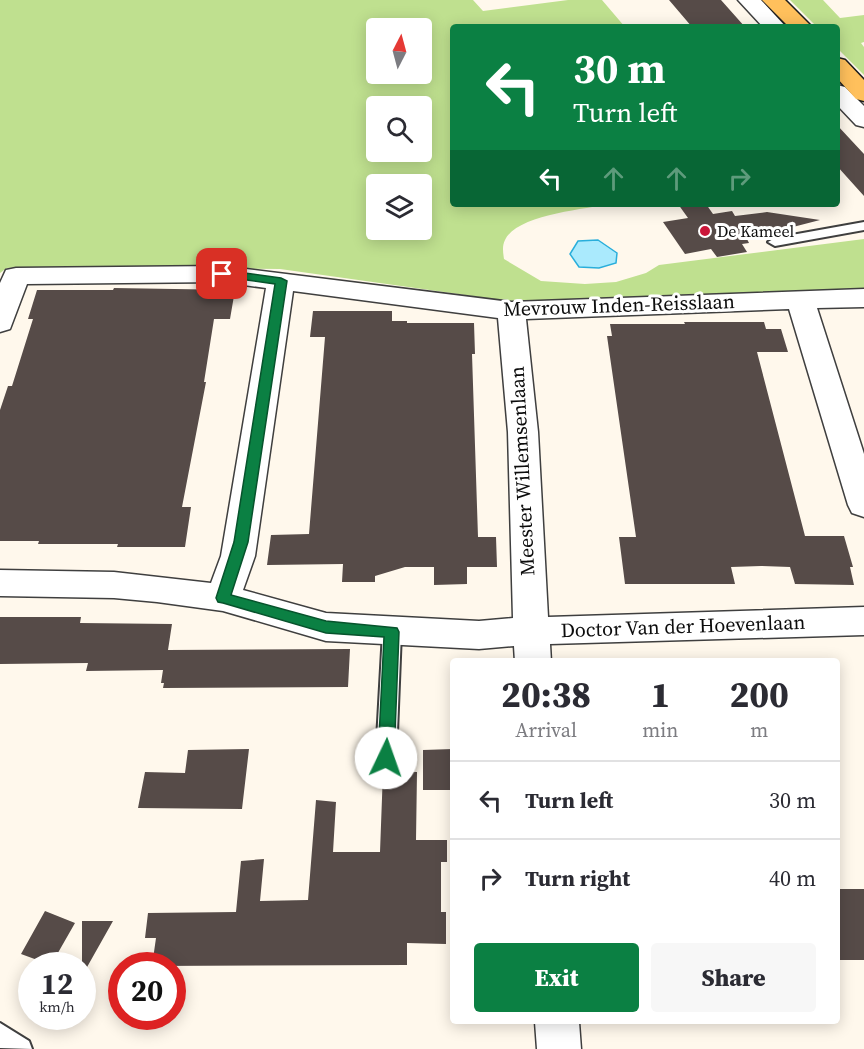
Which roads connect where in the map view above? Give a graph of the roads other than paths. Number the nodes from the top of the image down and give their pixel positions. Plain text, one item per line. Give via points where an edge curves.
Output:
1 (749, 0) edge
2 (773, 0) edge
3 (772, 24) edge
4 (798, 24) edge
5 (840, 68) edge
6 (864, 94) edge
7 (840, 95) edge
8 (864, 120) edge
9 (864, 226) edge
10 (775, 242) dead end
11 (281, 281) junction
12 (864, 298) edge
13 (800, 299) junction
14 (511, 310) junction
15 (0, 323) edge
16 (864, 505) edge
17 (0, 583) edge
18 (223, 598) junction
19 (864, 621) edge
20 (392, 632) junction
21 (532, 646) edge
22 (386, 758) dead end
23 (557, 1024) edge
24 (0, 1034) edge
25 (21, 1049) edge
26 (559, 1049) edge

1 - 3 street
2 - 4 main road
5 - 6 main road
7 - 8 street
9 - 10 lane
11 - 14 street, Mevrouw Inden-Reisslaan
11 - 15 street, Mevrouw Inden-Reisslaan via 222,274 16,276
11 - 18 street via 238,556
12 - 13 street, Mevrouw Inden-Reisslaan
13 - 14 street, Mevrouw Inden-Reisslaan
13 - 16 street
14 - 21 street, Meester Willemsenlaan via 524,432
17 - 18 street, Doctor Van der Hoevenlaan via 114,585
18 - 20 street, Doctor Van der Hoevenlaan via 326,627
19 - 21 street, Doctor Van der Hoevenlaan
20 - 21 street, Doctor Van der Hoevenlaan via 479,635
20 - 22 lane
23 - 26 street
24 - 25 lane

